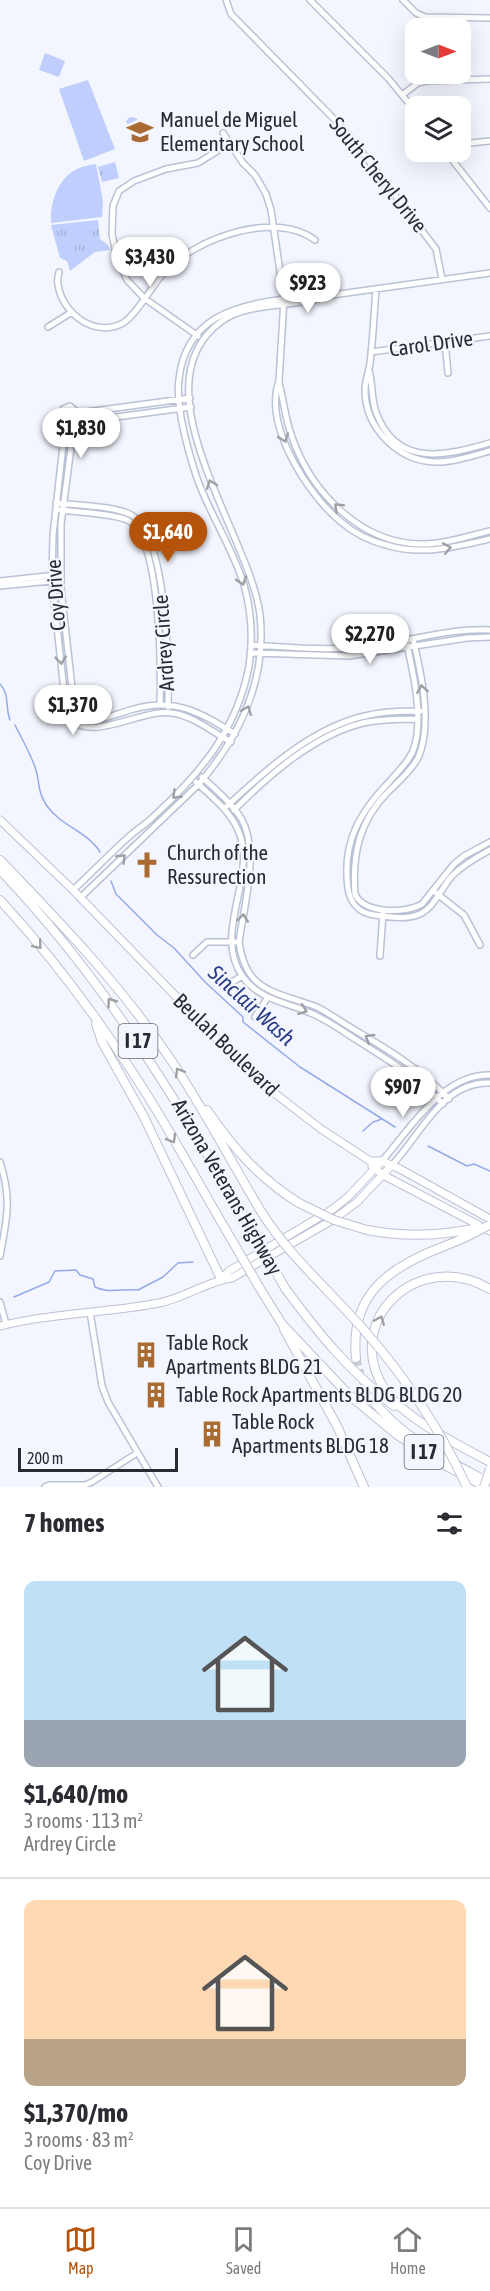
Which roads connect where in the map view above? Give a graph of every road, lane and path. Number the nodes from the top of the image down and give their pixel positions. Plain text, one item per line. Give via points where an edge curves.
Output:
1 (226, 0) edge
2 (310, 0) edge
3 (404, 0) edge
4 (490, 18) edge
5 (490, 79) edge
6 (402, 95) junction
7 (405, 99) edge
8 (223, 133) dead end
9 (490, 141) edge
10 (471, 143) edge
11 (231, 145) junction
12 (454, 162) edge
13 (490, 208) edge
14 (274, 228) junction
15 (315, 240) dead end
16 (59, 272) dead end
17 (490, 273) edge
18 (442, 279) junction
19 (376, 289) junction
20 (325, 296) junction
21 (144, 298) junction
22 (284, 299) junction
23 (284, 306) junction
24 (72, 312) junction
25 (48, 327) dead end
26 (197, 336) junction
27 (490, 336) edge
28 (203, 340) junction
29 (445, 342) junction
30 (371, 352) junction
31 (369, 371) junction
32 (448, 373) dead end
33 (279, 381) junction
34 (190, 398) junction
35 (179, 399) junction
36 (191, 406) junction
37 (181, 408) junction
38 (80, 415) junction
39 (70, 425) junction
40 (490, 443) edge
41 (490, 451) edge
42 (56, 506) junction
43 (63, 507) junction
44 (366, 529) junction
45 (490, 531) edge
46 (362, 536) junction
47 (490, 539) edge
48 (61, 577) junction
49 (52, 578) junction
50 (0, 584) edge
51 (490, 630) edge
52 (490, 638) edge
53 (413, 639) junction
54 (406, 640) junction
55 (251, 645) junction
56 (260, 645) junction
57 (415, 646) junction
58 (408, 648) junction
59 (250, 653) junction
60 (260, 653) junction
61 (160, 703) junction
62 (168, 704) junction
63 (417, 711) junction
64 (424, 711) junction
65 (160, 712) junction
66 (167, 712) junction
67 (417, 719) junction
68 (424, 719) junction
69 (84, 720) junction
70 (82, 728) junction
71 (227, 729) junction
72 (236, 734) junction
73 (222, 737) junction
74 (231, 742) junction
75 (198, 773) junction
76 (204, 778) junction
77 (193, 779) junction
78 (199, 784) junction
79 (229, 804) junction
80 (224, 809) junction
81 (234, 809) junction
82 (229, 815) junction
83 (0, 820) edge
84 (490, 842) edge
85 (490, 850) edge
86 (0, 860) edge
87 (0, 870) edge
88 (73, 890) junction
89 (435, 893) junction
90 (80, 898) junction
91 (0, 900) edge
92 (383, 913) junction
93 (232, 942) junction
94 (239, 942) junction
95 (480, 945) dead end
96 (193, 955) dead end
97 (380, 956) dead end
98 (242, 976) junction
99 (224, 987) dead end
100 (268, 997) junction
101 (93, 1015) junction
102 (255, 1017) dead end
103 (490, 1075) edge
104 (490, 1083) edge
105 (190, 1091) junction
106 (443, 1092) junction
107 (436, 1098) junction
108 (449, 1099) junction
109 (443, 1104) junction
110 (370, 1161) junction
111 (382, 1161) junction
112 (0, 1162) edge
113 (392, 1165) junction
114 (374, 1169) junction
115 (383, 1175) junction
116 (490, 1219) edge
117 (488, 1228) edge
118 (0, 1256) edge
119 (221, 1279) junction
120 (490, 1289) edge
121 (0, 1302) edge
122 (90, 1312) junction
123 (282, 1323) junction
124 (3, 1325) edge
125 (356, 1358) tunnel mouth
126 (371, 1398) tunnel mouth
127 (137, 1453) junction
128 (490, 1462) edge
129 (490, 1468) edge
130 (490, 1483) edge
131 (94, 1484) edge
132 (45, 1487) edge
133 (158, 1487) edge
134 (364, 1487) edge
135 (467, 1487) edge
136 (485, 1487) edge

1 - 18 street, South Cheryl Drive via 231,14 336,121 369,161 436,249
2 - 6 street
3 - 4 street via 425,17
5 - 6 street via 426,81
6 - 7 street
8 - 11 street
9 - 10 street
11 - 14 street via 266,194
11 - 21 street via 198,163 143,177 124,187 115,200 112,234 122,270
12 - 13 street
14 - 15 street via 306,234
14 - 21 street via 235,232 191,250 166,269
14 - 22 street
16 - 24 street via 58,285
17 - 18 street
18 - 19 street
19 - 20 street
19 - 30 street
20 - 22 street
20 - 23 street
21 - 24 street via 127,320 108,329 88,325
21 - 26 street
22 - 23 street
22 - 26 street via 234,308
23 - 28 street via 237,313 223,320
23 - 33 street
24 - 25 street
26 - 28 street
26 - 35 street via 180,369
27 - 29 street, Carol Drive
28 - 34 street via 190,368
29 - 30 street, Carol Drive
29 - 32 street
30 - 31 street
31 - 40 street via 378,418 401,444 436,456
31 - 41 street via 364,391 368,412 382,436 399,451 433,462
44 -> 33 street via 335,505 308,470 292,438
33 -> 46 street via 275,408 297,467 330,512
34 - 35 street
34 - 36 street
35 - 37 street
35 - 38 street
36 - 37 street, Coy Drive
56 -> 36 street via 260,612 252,577 213,491
37 - 43 street, Coy Drive via 104,418 80,427 72,440
37 -> 55 street via 198,480 244,585
38 - 39 street, Coy Drive
38 - 39 street via 70,406 63,409 61,416
39 - 42 street, Coy Drive via 63,442
42 - 43 street, Ardrey Circle
42 - 49 street, Coy Drive
43 - 48 street, Coy Drive
43 - 61 street, Ardrey Circle via 125,519 140,533 157,612
43 - 62 street, Ardrey Circle via 126,512 149,535 161,591 168,654
44 - 45 street via 422,544
44 - 46 street
46 -> 47 street via 386,546 429,551
48 - 49 street
48 - 69 street, Coy Drive via 74,705
49 - 50 street
49 -> 70 street, Coy Drive via 66,710
51 - 53 street
52 - 57 street
53 - 54 street
53 - 57 street
54 - 56 street via 326,649
54 - 58 street
55 - 56 street
55 - 59 street
56 - 60 street
57 - 58 street
64 -> 57 street
58 - 60 street via 336,657
58 - 63 street
59 - 60 street
59 - 71 street via 244,685
72 -> 60 street via 252,697
61 - 62 street
61 - 65 street, Ardrey Circle
61 - 69 street via 95,721
62 - 66 street, Ardrey Circle
62 - 71 street via 183,706
63 - 64 street
63 - 67 street
63 - 79 street via 368,715 340,724 278,761
64 - 68 street
65 - 66 street
65 - 70 street via 97,728
66 - 73 street via 193,719
67 - 68 street
67 - 81 street via 375,720 342,730 284,764
67 - 92 street via 410,757 369,802 350,841 348,895 362,912
68 - 92 street via 418,757 371,810 355,853 358,900
69 - 70 street
71 - 72 street
71 - 73 street
72 - 74 street
73 - 74 street
73 - 75 street
74 - 76 street
75 - 76 street
75 - 77 street
76 - 78 street
76 - 79 street
77 - 78 street
77 -> 88 street
78 - 80 street
90 -> 78 street
79 - 80 street
79 - 81 street
80 - 82 street
81 - 82 street
94 -> 81 street via 251,850 246,827
82 - 93 street via 238,829 243,852
83 - 88 main road, Beulah Boulevard
84 - 89 street via 454,864
85 - 89 street via 458,870
105 -> 86 highway via 114,985
129 -> 87 highway, Arizona Veterans Highway / I 17, bridge via 431,1433 372,1388 318,1332 285,1287 167,1086 118,1012 62,938
88 - 90 main road, Beulah Boulevard
89 - 92 street via 415,908
89 - 95 street via 464,915
90 - 110 main road, Beulah Boulevard via 255,1077 321,1129
91 -> 101 highway, Arizona Veterans Highway / I 17
92 - 97 street
93 - 94 street
93 - 96 street via 207,942
93 - 98 street
106 -> 94 street via 402,1059 318,1008 255,980 244,963
98 - 99 street
98 - 100 street via 252,988
100 - 102 street
100 -> 107 street via 314,1015 398,1065
101 - 119 highway via 102,1042 144,1117
101 -> 123 highway, Arizona Veterans Highway / I 17, bridge via 132,1071
103 - 106 street via 467,1077
104 - 108 street via 471,1085
105 - 117 highway, bridge via 248,1164 280,1191 334,1220 397,1235 427,1236
105 - 135 highway, bridge via 262,1213 302,1265 399,1373 442,1437
106 - 107 street
106 - 108 street
107 - 109 street
107 - 111 street
108 - 109 street
109 - 113 street
110 - 111 main road
110 - 114 main road
111 - 113 main road
111 - 114 main road
112 - 118 street via 8,1208
113 - 115 main road
113 - 116 main road
114 - 115 main road
114 - 119 main road via 333,1209
115 - 117 main road
115 - 119 main road via 334,1219 232,1278
117 - 125 highway via 400,1266 374,1287 360,1316
119 - 122 main road via 162,1302
128 -> 120 highway via 422,1423 396,1402 380,1380 373,1350 382,1313 392,1299 414,1282 454,1276
121 - 124 street
122 - 124 main road
122 - 127 street via 102,1386
123 - 134 highway via 337,1426
123 - 136 highway, Arizona Veterans Highway / I 17 via 326,1372 389,1428 435,1460
126 - 130 highway via 418,1442
127 - 131 street
127 - 133 street
129 - 136 highway, bridge
131 - 132 street

